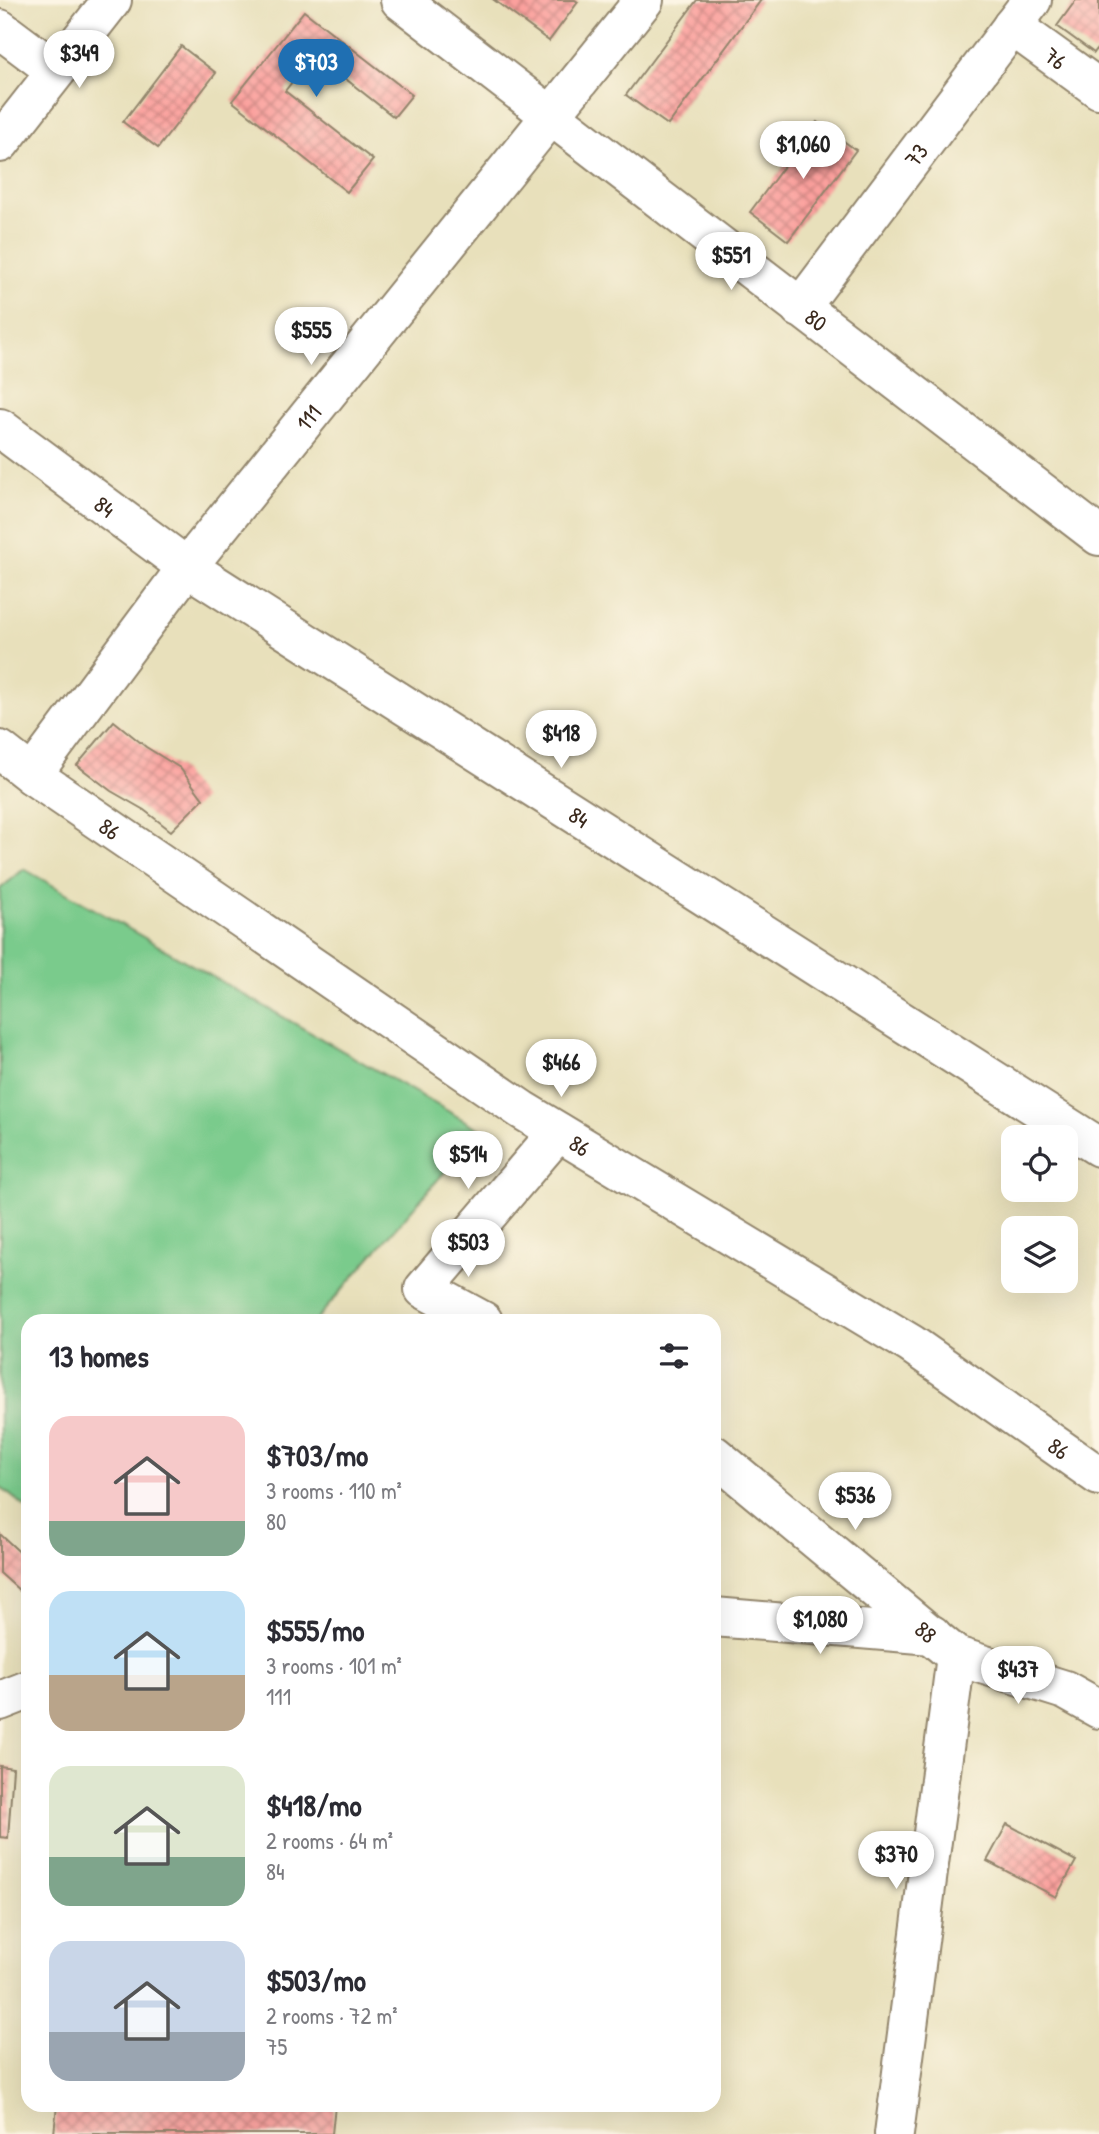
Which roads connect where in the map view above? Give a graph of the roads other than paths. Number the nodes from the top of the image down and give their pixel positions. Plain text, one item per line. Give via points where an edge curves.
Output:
1 (112, 0) edge
2 (400, 0) edge
3 (644, 0) edge
4 (1022, 13) edge
5 (0, 29) edge
6 (56, 71) junction
7 (1099, 89) edge
8 (551, 117) junction
9 (0, 143) edge
10 (800, 308) junction
11 (0, 428) edge
12 (1099, 536) edge
13 (187, 568) junction
14 (0, 750) edge
15 (32, 775) junction
16 (558, 1132) junction
17 (1099, 1147) edge
18 (470, 1314) edge
19 (721, 1461) edge
20 (1099, 1476) edge
21 (721, 1618) edge
22 (944, 1646) junction
23 (21, 1693) edge
24 (0, 1701) edge
25 (1099, 1709) edge
26 (894, 2134) edge

1 - 6 street
2 - 8 street, 80
3 - 8 street, 111
4 - 7 street, 76
4 - 10 street, 73
5 - 6 street
6 - 9 street
8 - 10 street, 80
8 - 13 street, 111
10 - 12 street, 80
11 - 13 street, 84
13 - 15 street, 111
13 - 17 street, 84
14 - 15 street, 86
15 - 16 street, 86
16 - 18 street via 424,1289
16 - 20 street, 86 via 911,1344
19 - 22 street, 88
21 - 22 street
22 - 25 street, 88 via 1065,1689
22 - 26 street
23 - 24 street

